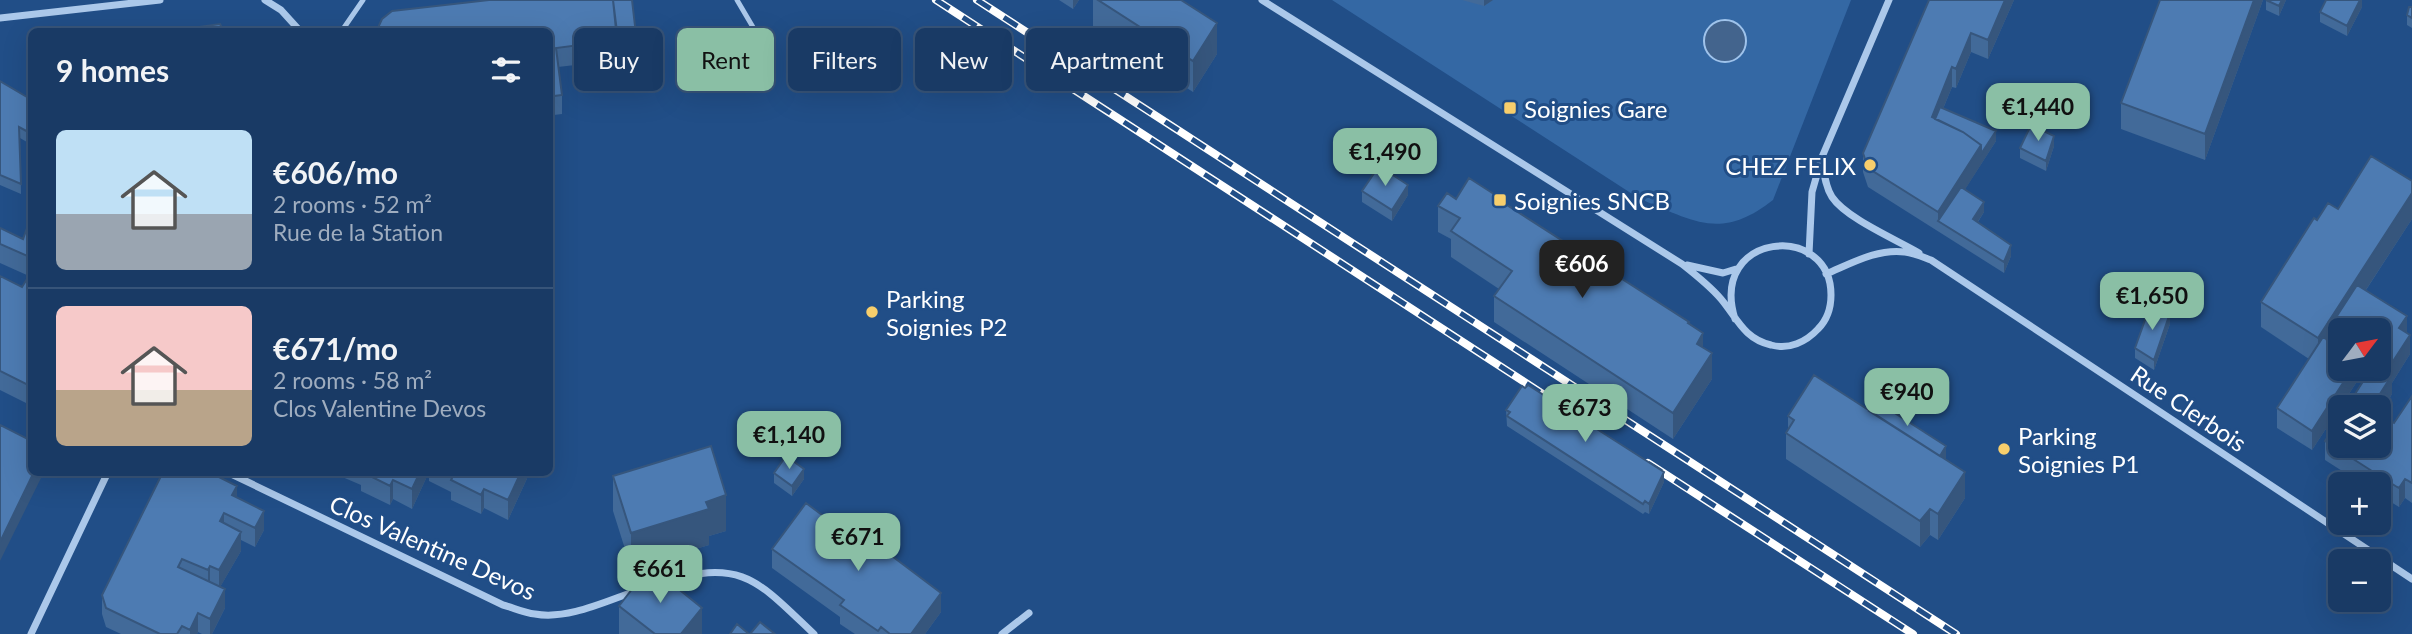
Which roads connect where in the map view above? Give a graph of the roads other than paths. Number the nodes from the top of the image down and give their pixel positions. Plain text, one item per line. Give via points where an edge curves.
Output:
1 (160, 0) edge
2 (265, 0) edge
3 (363, 0) edge
4 (737, 0) edge
5 (1262, 0) edge
6 (1889, 0) edge
7 (0, 18) edge
8 (297, 28) edge
9 (344, 28) edge
10 (753, 28) edge
11 (1822, 157) junction
12 (1809, 254) junction
13 (1931, 260) junction
14 (1682, 264) junction
15 (1737, 269) junction
16 (1826, 274) junction
17 (1735, 319) junction
18 (106, 476) edge
19 (235, 476) edge
20 (2412, 579) edge
21 (652, 586) edge
22 (639, 590) edge
23 (1029, 613) dead end
24 (31, 634) edge
25 (814, 634) edge
26 (1002, 634) edge

1 - 7 street
2 - 8 street
3 - 9 lane
4 - 10 lane
5 - 14 street
6 - 11 street
11 - 12 street via 1812,192
11 - 13 street via 1831,196 1844,211
12 - 15 street via 1795,247 1762,248
12 - 16 street
13 - 16 street, Rue Clerbois via 1889,252
13 - 20 street, Rue Clerbois
14 - 15 street via 1723,273
14 - 17 street via 1714,291
15 - 17 street via 1730,302
16 - 17 street via 1830,308 1823,324 1795,345 1760,343
18 - 24 street
19 - 22 street, Clos Valentine Devos via 474,592 526,612 573,612
21 - 25 street via 698,574 734,574 764,586
23 - 26 street

